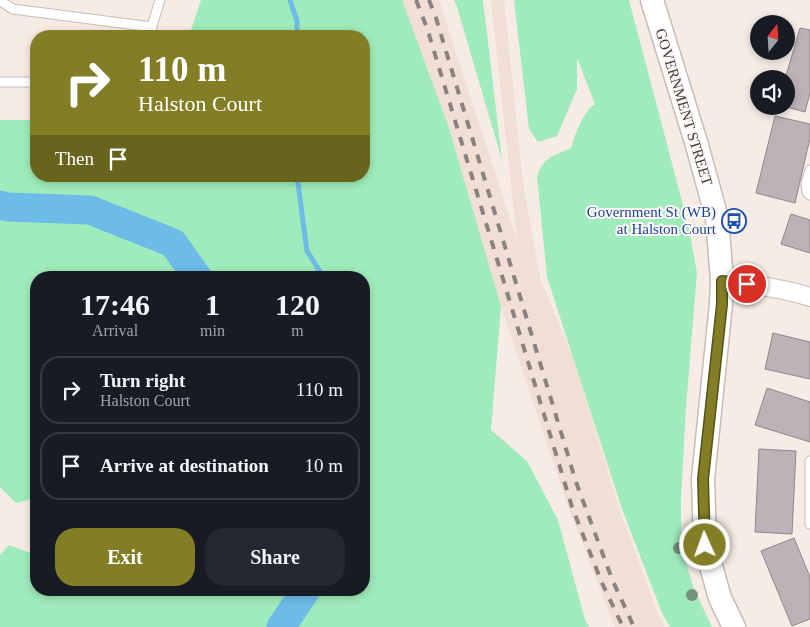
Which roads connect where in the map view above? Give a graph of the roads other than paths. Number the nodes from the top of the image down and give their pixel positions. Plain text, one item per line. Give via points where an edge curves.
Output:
1 (160, 0) edge
2 (652, 0) edge
3 (0, 1) edge
4 (138, 30) edge
5 (151, 30) edge
6 (0, 82) edge
7 (30, 82) edge
8 (810, 170) edge
9 (810, 195) edge
10 (722, 281) junction
11 (810, 297) edge
12 (810, 461) edge
13 (810, 524) edge
14 (734, 627) edge

1 - 5 lane
2 - 10 street, GOVERNMENT STREET via 717,218
3 - 4 lane via 14,9
6 - 7 lane
8 - 9 lane via 806,184
10 - 11 street
10 - 14 street, GOVERNMENT STREET via 703,479 705,545 720,598
12 - 13 lane

